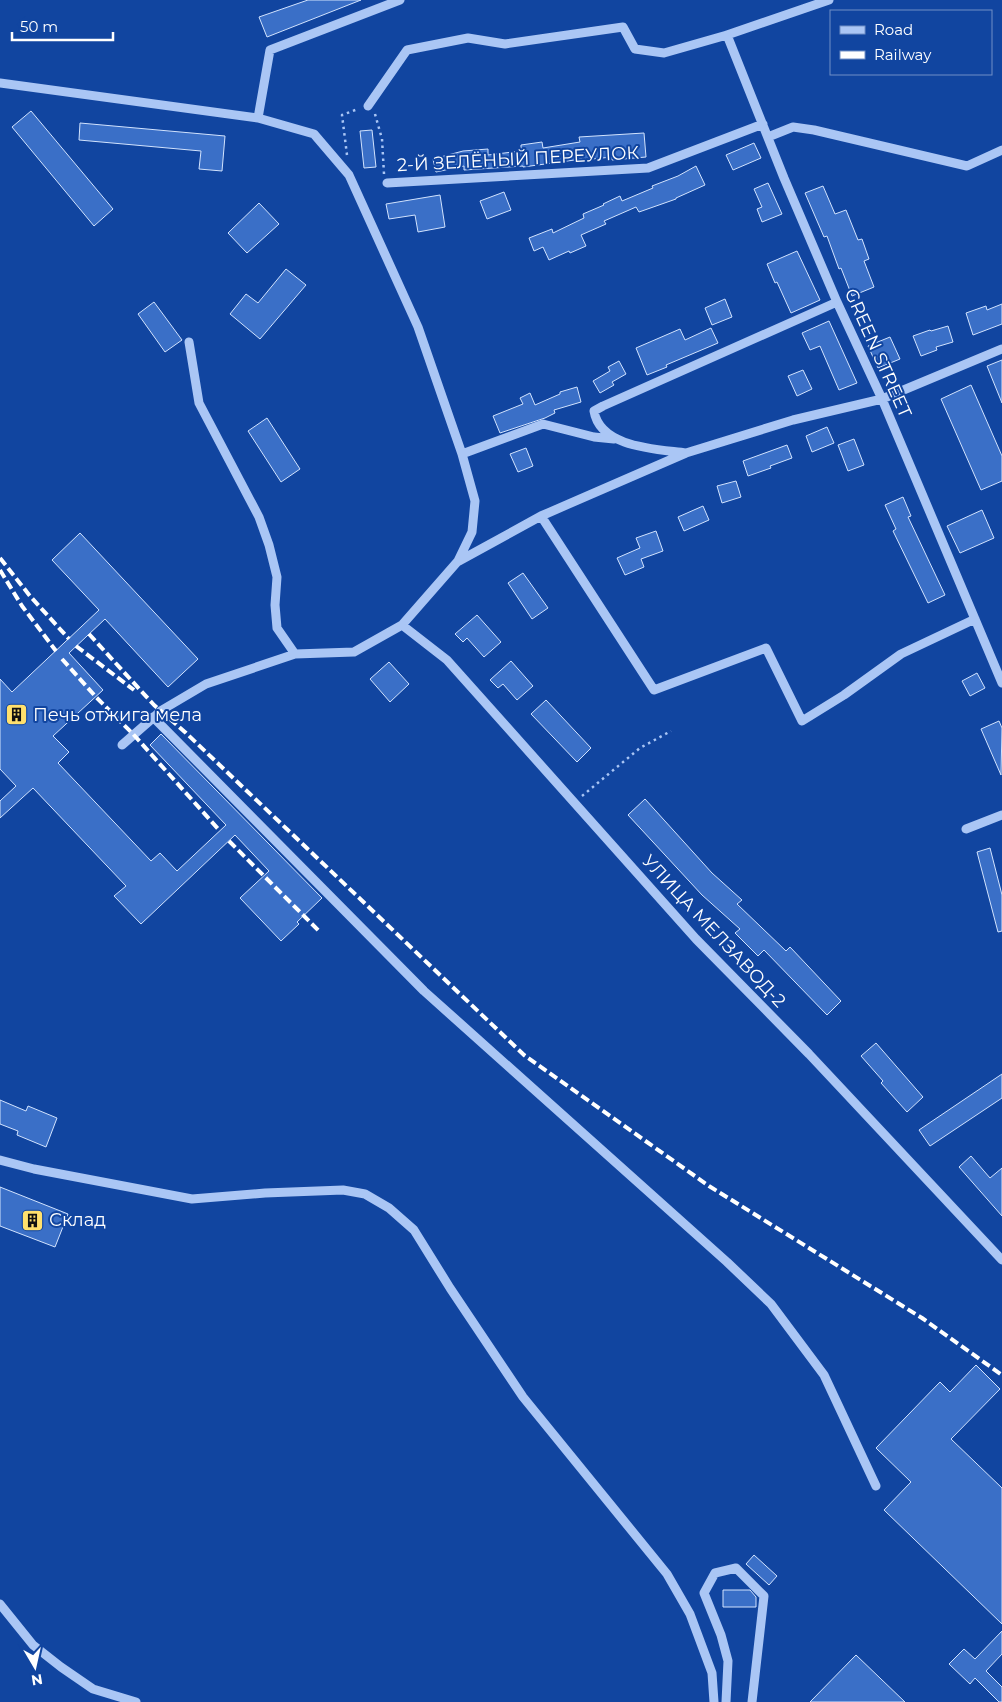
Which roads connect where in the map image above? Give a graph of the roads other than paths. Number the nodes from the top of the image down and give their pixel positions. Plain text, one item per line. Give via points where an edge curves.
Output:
1 (400, 0) edge
2 (829, 0) edge
3 (727, 34) junction
4 (0, 83) edge
5 (368, 106) road end
6 (258, 118) junction
7 (762, 124) junction
8 (768, 138) junction
9 (1002, 150) edge
10 (387, 183) road end
11 (837, 302) junction
12 (190, 342) dead end
13 (1002, 349) edge
14 (882, 400) junction
15 (619, 440) junction
16 (686, 453) junction
17 (462, 454) junction
18 (541, 516) junction
19 (458, 561) junction
20 (975, 619) junction
21 (402, 625) junction
22 (295, 654) junction
23 (1002, 683) edge
24 (154, 717) junction
25 (122, 745) dead end
26 (1002, 815) edge
27 (966, 829) dead end
28 (0, 1160) edge
29 (1002, 1260) edge
30 (876, 1486) dead end
31 (0, 1604) edge
32 (136, 1702) edge
33 (714, 1702) edge
34 (726, 1702) edge
35 (752, 1702) edge

1 - 6 street via 270,50
2 - 3 street
3 - 5 street via 664,53 634,49 623,27 505,44 468,38 407,50
3 - 7 street, GREEN STREET
4 - 6 street
6 - 17 street via 314,134 349,174 418,327
7 - 8 street, GREEN STREET
7 - 10 street, 2-Й ЗЕЛЁНЫЙ ПЕРЕУЛОК via 648,168
8 - 9 street via 793,127 968,166
8 - 11 street, GREEN STREET
11 - 14 street, GREEN STREET
11 - 15 street via 594,411 596,420 609,436
12 - 22 street via 199,403 259,517 276,577 277,628
13 - 14 street
14 - 16 street via 793,420
14 - 20 street, GREEN STREET
15 - 16 street via 647,448
15 - 17 street via 543,424
16 - 18 street
17 - 19 street via 475,501 472,532
18 - 19 street
18 - 20 street via 654,690 766,648 802,721 901,654
19 - 21 street
20 - 23 street, GREEN STREET
21 - 22 street via 354,652
21 - 29 street, УЛИЦА МЕЛЗАВОД-2 via 447,660 696,939 816,1061
22 - 24 street via 206,684
24 - 25 street
24 - 30 street via 424,991 771,1304 824,1375
26 - 27 street
28 - 33 street via 192,1199 343,1190 365,1194 389,1208 414,1230 523,1396 667,1574 690,1614 712,1673
31 - 32 street via 33,1645 61,1666 93,1689
34 - 35 street via 728,1661 704,1593 715,1573 736,1568 764,1596

